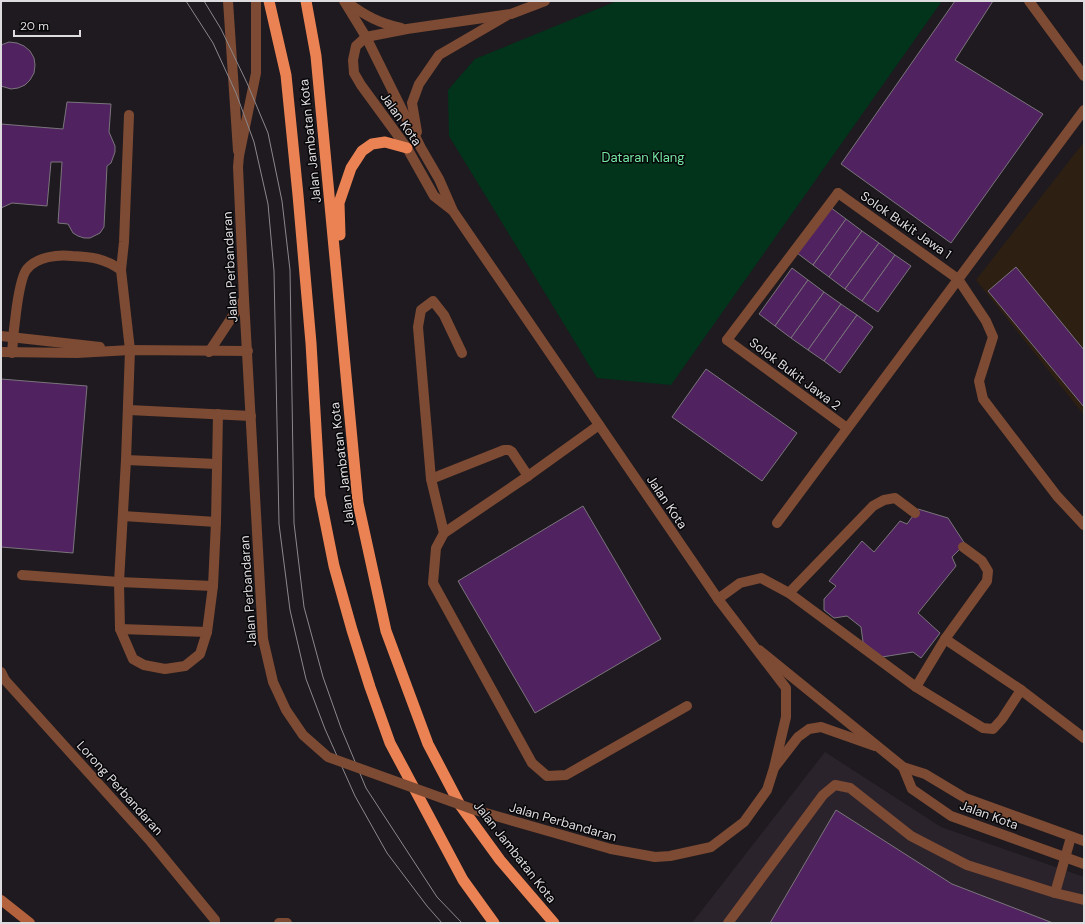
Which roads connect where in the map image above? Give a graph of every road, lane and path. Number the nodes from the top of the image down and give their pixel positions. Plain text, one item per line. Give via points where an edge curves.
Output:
1 (228, 1) edge
2 (256, 1) edge
3 (269, 1) edge
4 (306, 1) edge
5 (345, 1) edge
6 (545, 1) edge
7 (1029, 1) edge
8 (511, 14) junction
9 (407, 29) junction
10 (366, 37) junction
11 (1084, 76) edge
12 (1084, 110) edge
13 (129, 115) dead end
14 (407, 148) junction
15 (421, 148) junction
16 (239, 156) junction
17 (452, 211) junction
18 (121, 270) junction
19 (958, 279) junction
20 (244, 299) junction
21 (1, 336) edge
22 (13, 336) junction
23 (727, 340) joint
24 (130, 350) junction
25 (248, 351) junction
26 (1, 352) edge
27 (209, 352) junction
28 (12, 353) junction
29 (462, 353) dead end
30 (345, 361) junction
31 (129, 410) junction
32 (218, 414) junction
33 (251, 416) junction
34 (599, 425) junction
35 (847, 428) junction
36 (126, 460) junction
37 (217, 464) junction
38 (528, 476) junction
39 (431, 479) junction
40 (915, 513) dead end
41 (122, 516) junction
42 (216, 522) junction
43 (777, 523) dead end
44 (1084, 525) edge
45 (444, 533) junction
46 (962, 547) dead end
47 (22, 575) dead end
48 (119, 582) junction
49 (213, 586) junction
50 (789, 593) junction
51 (718, 599) junction
52 (120, 629) junction
53 (207, 632) junction
54 (945, 639) junction
55 (750, 642) junction
56 (1, 672) edge
57 (916, 687) junction
58 (1021, 690) junction
59 (687, 706) dead end
60 (1083, 736) edge
61 (882, 749) junction
62 (904, 767) junction
63 (774, 768) junction
64 (1071, 837) junction
65 (1084, 841) edge
66 (1065, 857) junction
67 (1084, 864) edge
68 (1054, 893) junction
69 (1, 900) edge
70 (1084, 900) edge
71 (30, 923) edge
72 (215, 923) edge
73 (279, 923) edge
74 (287, 923) edge
75 (494, 923) edge
76 (554, 923) edge
77 (728, 923) edge

1 - 16 street
2 - 16 street, Jalan Perbandaran via 256,73
3 - 75 highway, Jalan Jambatan Kota via 286,75 311,343 320,496 334,566 370,687 390,743 463,880
4 - 30 highway, Jalan Jambatan Kota via 316,56
5 - 9 street via 373,19
5 - 10 street, Jalan Kota
6 - 8 street
7 - 11 street
8 - 9 street
8 - 15 street via 439,55 420,84 412,103
9 - 10 street
10 - 14 street, Jalan Kota via 356,46 354,73
10 - 15 street, Jalan Kota
12 - 19 street
13 - 18 street
14 - 17 street, Jalan Kota via 434,196
14 - 30 highway via 385,142 372,144 362,151 351,168 339,203
15 - 17 street, Jalan Kota via 439,178
16 - 20 street, Jalan Perbandaran
17 - 34 street, Jalan Kota
18 - 22 street via 110,262 96,258 60,255 38,261 26,269 21,282
18 - 24 street
19 - 23 street, Solok Bukit Jawa 1 via 838,193
19 - 35 street
19 - 44 street via 986,321 993,337 979,381 983,399 1057,496
20 - 25 street, Jalan Perbandaran
20 - 27 street
21 - 22 street
22 - 24 street
22 - 28 street
23 - 35 street, Solok Bukit Jawa 2
24 - 27 street
24 - 28 street
24 - 31 street
25 - 27 street
25 - 33 street, Jalan Perbandaran
26 - 28 street
29 - 39 street via 444,316 433,301 420,310 418,327
30 - 76 highway, Jalan Jambatan Kota via 360,511 386,631 428,744 460,805 500,860
31 - 32 street
31 - 36 street
32 - 33 street
32 - 37 street
33 - 63 street, Jalan Perbandaran, bridge via 263,639 273,682 286,710 303,735 328,757 475,810 611,849 655,857 711,846 744,822 767,790
34 - 38 street
34 - 51 street, Jalan Kota
35 - 43 street
36 - 37 street
36 - 41 street
37 - 42 street
38 - 39 street via 512,452 504,450
38 - 45 street
39 - 45 street
40 - 50 street via 895,498 884,500 874,506
41 - 42 street
41 - 48 street
42 - 49 street
45 - 59 street via 436,548 433,584 532,763 547,776 566,775
46 - 54 street via 982,561 988,570 988,581
47 - 48 street
48 - 49 street
48 - 52 street
49 - 53 street
50 - 51 street via 761,578 740,583
50 - 57 street
51 - 55 street, Jalan Kota
52 - 53 street
52 - 53 street via 132,659 144,665 166,669 185,666 200,654
54 - 57 street
54 - 58 street
55 - 61 street, Jalan Kota
55 - 63 street, Jalan Perbandaran via 786,688 786,717
56 - 72 street, Lorong Perbandaran via 5,680 151,842
57 - 58 street via 983,728 993,729
58 - 60 street
61 - 62 street, Jalan Kota
61 - 63 street via 821,727 809,729 798,737
62 - 64 street, Jalan Kota via 925,774 964,798
62 - 66 street, Jalan Kota via 912,789 951,816
64 - 65 street, Jalan Kota
64 - 66 street
66 - 67 street, Jalan Kota
66 - 68 street
68 - 70 street
68 - 77 street via 967,865 911,836 850,788 834,785 823,794
69 - 71 main road
73 - 74 street

